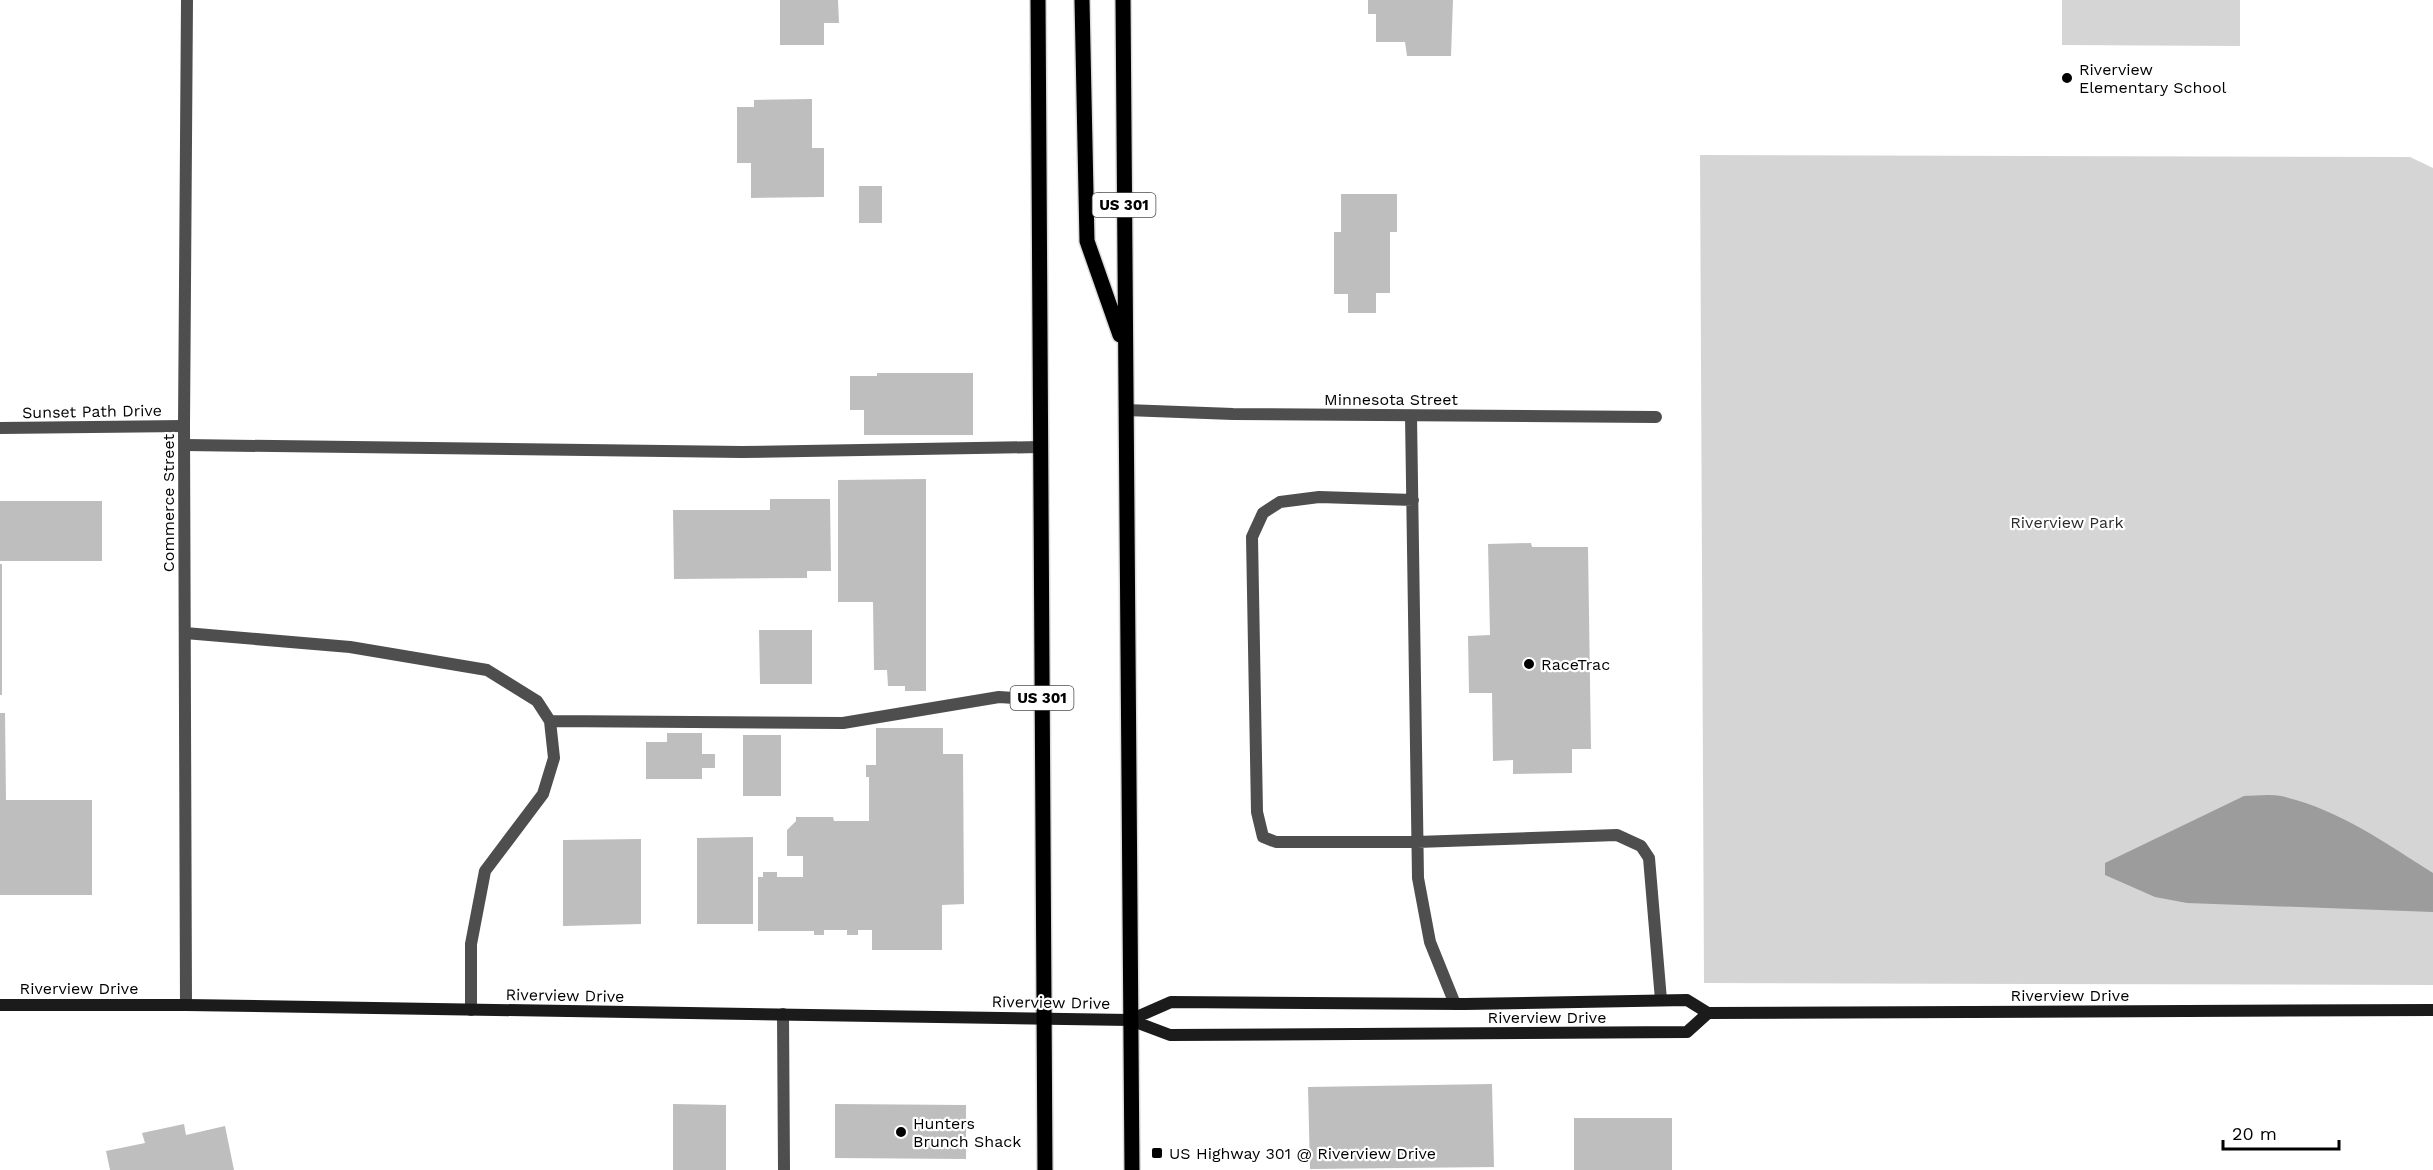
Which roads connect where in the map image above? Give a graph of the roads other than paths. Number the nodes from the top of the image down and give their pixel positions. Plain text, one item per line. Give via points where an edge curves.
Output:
1 (187, 0) edge
2 (1038, 0) edge
3 (1082, 0) edge
4 (1123, 0) edge
5 (1124, 347) junction
6 (1126, 410) junction
7 (1411, 416) junction
8 (1656, 417) dead end
9 (184, 426) junction
10 (0, 428) edge
11 (185, 445) junction
12 (1040, 447) junction
13 (1413, 500) junction
14 (185, 633) junction
15 (1042, 700) junction
16 (550, 721) junction
17 (1416, 842) junction
18 (1661, 1000) junction
19 (1455, 1004) junction
20 (0, 1005) edge
21 (186, 1005) junction
22 (471, 1010) junction
23 (2433, 1010) edge
24 (1708, 1013) junction
25 (783, 1014) junction
26 (1044, 1019) junction
27 (1130, 1020) junction
28 (784, 1170) edge
29 (1045, 1170) edge
30 (1132, 1170) edge

1 - 9 street, Commerce Street
2 - 12 main road, US 301
3 - 5 main road via 1087,241
4 - 5 main road, US 301
5 - 6 main road, US 301
6 - 7 street, Minnesota Street
6 - 27 main road, US 301
7 - 8 street, Minnesota Street
7 - 13 street
9 - 10 street, Sunset Path Drive
9 - 11 street, Commerce Street
11 - 12 street via 742,453
11 - 14 street, Commerce Street
12 - 15 main road, US 301
13 - 17 street
13 - 17 street via 1319,497 1280,502 1263,513 1252,537 1257,812 1263,837 1276,842
14 - 16 street via 350,647 487,670 537,701
14 - 21 street, Commerce Street
15 - 16 street via 999,697 843,723
15 - 26 main road, US 301
16 - 22 street via 554,758 543,794 485,871 471,944
17 - 18 street via 1617,835 1641,846 1649,858
17 - 19 street via 1418,878 1430,942
18 - 19 street, Riverview Drive
18 - 24 street, Riverview Drive via 1687,1000
19 - 27 street, Riverview Drive via 1171,1002
20 - 21 street, Riverview Drive
21 - 22 street, Riverview Drive
22 - 25 street, Riverview Drive
23 - 24 street, Riverview Drive
24 - 27 street, Riverview Drive via 1687,1032 1584,1034 1170,1035
25 - 26 street, Riverview Drive
25 - 28 street
26 - 27 street, Riverview Drive
26 - 29 main road, US 301
27 - 30 main road, US 301

